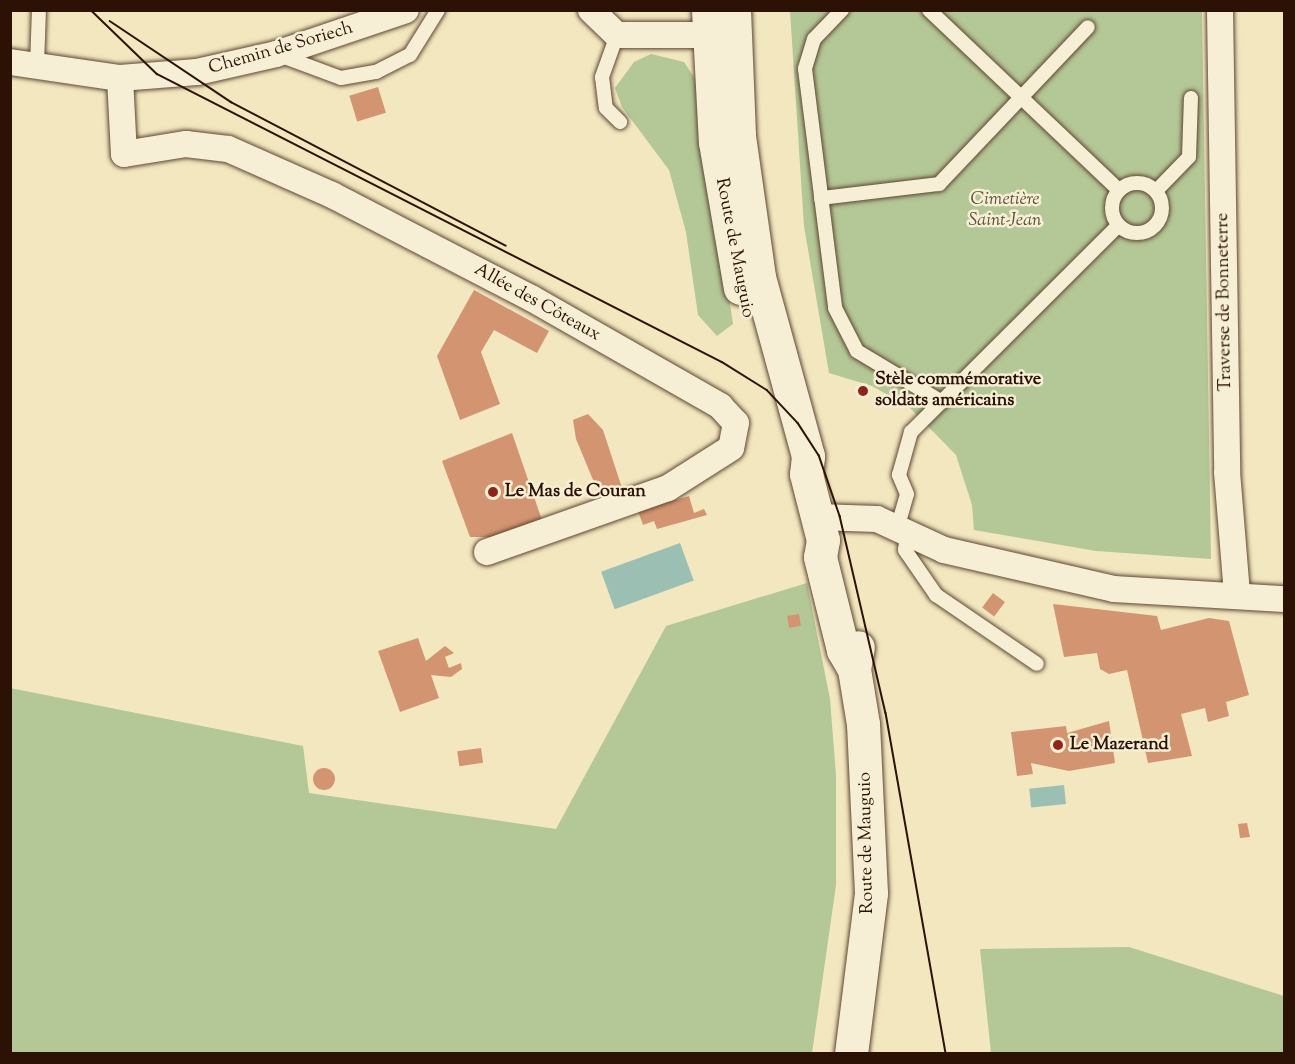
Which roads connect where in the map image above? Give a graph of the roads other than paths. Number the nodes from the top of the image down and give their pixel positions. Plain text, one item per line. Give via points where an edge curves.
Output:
1 (39, 10) edge
2 (406, 10) edge
3 (438, 10) edge
4 (591, 10) edge
5 (842, 10) edge
6 (930, 10) edge
7 (1220, 10) edge
8 (721, 21) edge
9 (1088, 27) dead end
10 (617, 35) junction
11 (276, 54) junction
12 (10, 62) edge
13 (37, 66) junction
14 (120, 78) junction
15 (1022, 97) junction
16 (1191, 98) dead end
17 (1222, 114) junction
18 (1192, 118) junction
19 (620, 122) dead end
20 (1119, 190) junction
21 (1156, 191) junction
22 (821, 198) junction
23 (1118, 226) junction
24 (942, 402) junction
25 (824, 520) junction
26 (902, 531) junction
27 (487, 552) dead end
28 (1237, 593) junction
29 (1284, 599) edge
30 (1036, 664) dead end
31 (851, 1053) edge

1 - 13 lane
2 - 11 street, Chemin de Soriech
3 - 11 lane via 410,55 376,72 341,78
4 - 10 street
5 - 22 lane via 814,39 805,69
6 - 15 lane
7 - 17 street, Traverse de Bonneterre
8 - 10 street
8 - 25 main road, Route de Mauguio via 759,277 808,456 806,474
9 - 15 lane
10 - 19 lane via 602,77 606,108
11 - 14 street, Chemin de Soriech via 196,72
12 - 13 street, Chemin de Soriech
13 - 14 street, Chemin de Soriech
14 - 27 street, Allée des Côteaux via 124,153 186,144 228,149 531,298 720,406 736,423 731,448 668,488
15 - 20 lane
15 - 22 lane via 939,184
16 - 18 lane
17 - 18 lane
17 - 28 street, Traverse de Bonneterre via 1227,472
18 - 21 lane via 1189,157
20 - 21 lane via 1133,183
20 - 23 lane via 1112,204
21 - 23 lane via 1163,207 1157,224 1143,234
22 - 24 lane via 835,308 844,335 857,351
23 - 24 lane
24 - 26 lane via 911,432 899,475 907,494
25 - 26 street via 877,519
25 - 31 main road, Route de Mauguio via 836,553 858,647 854,669 863,724 870,893
26 - 28 street via 944,550 1114,589
26 - 30 lane via 905,550 936,595
28 - 29 street

